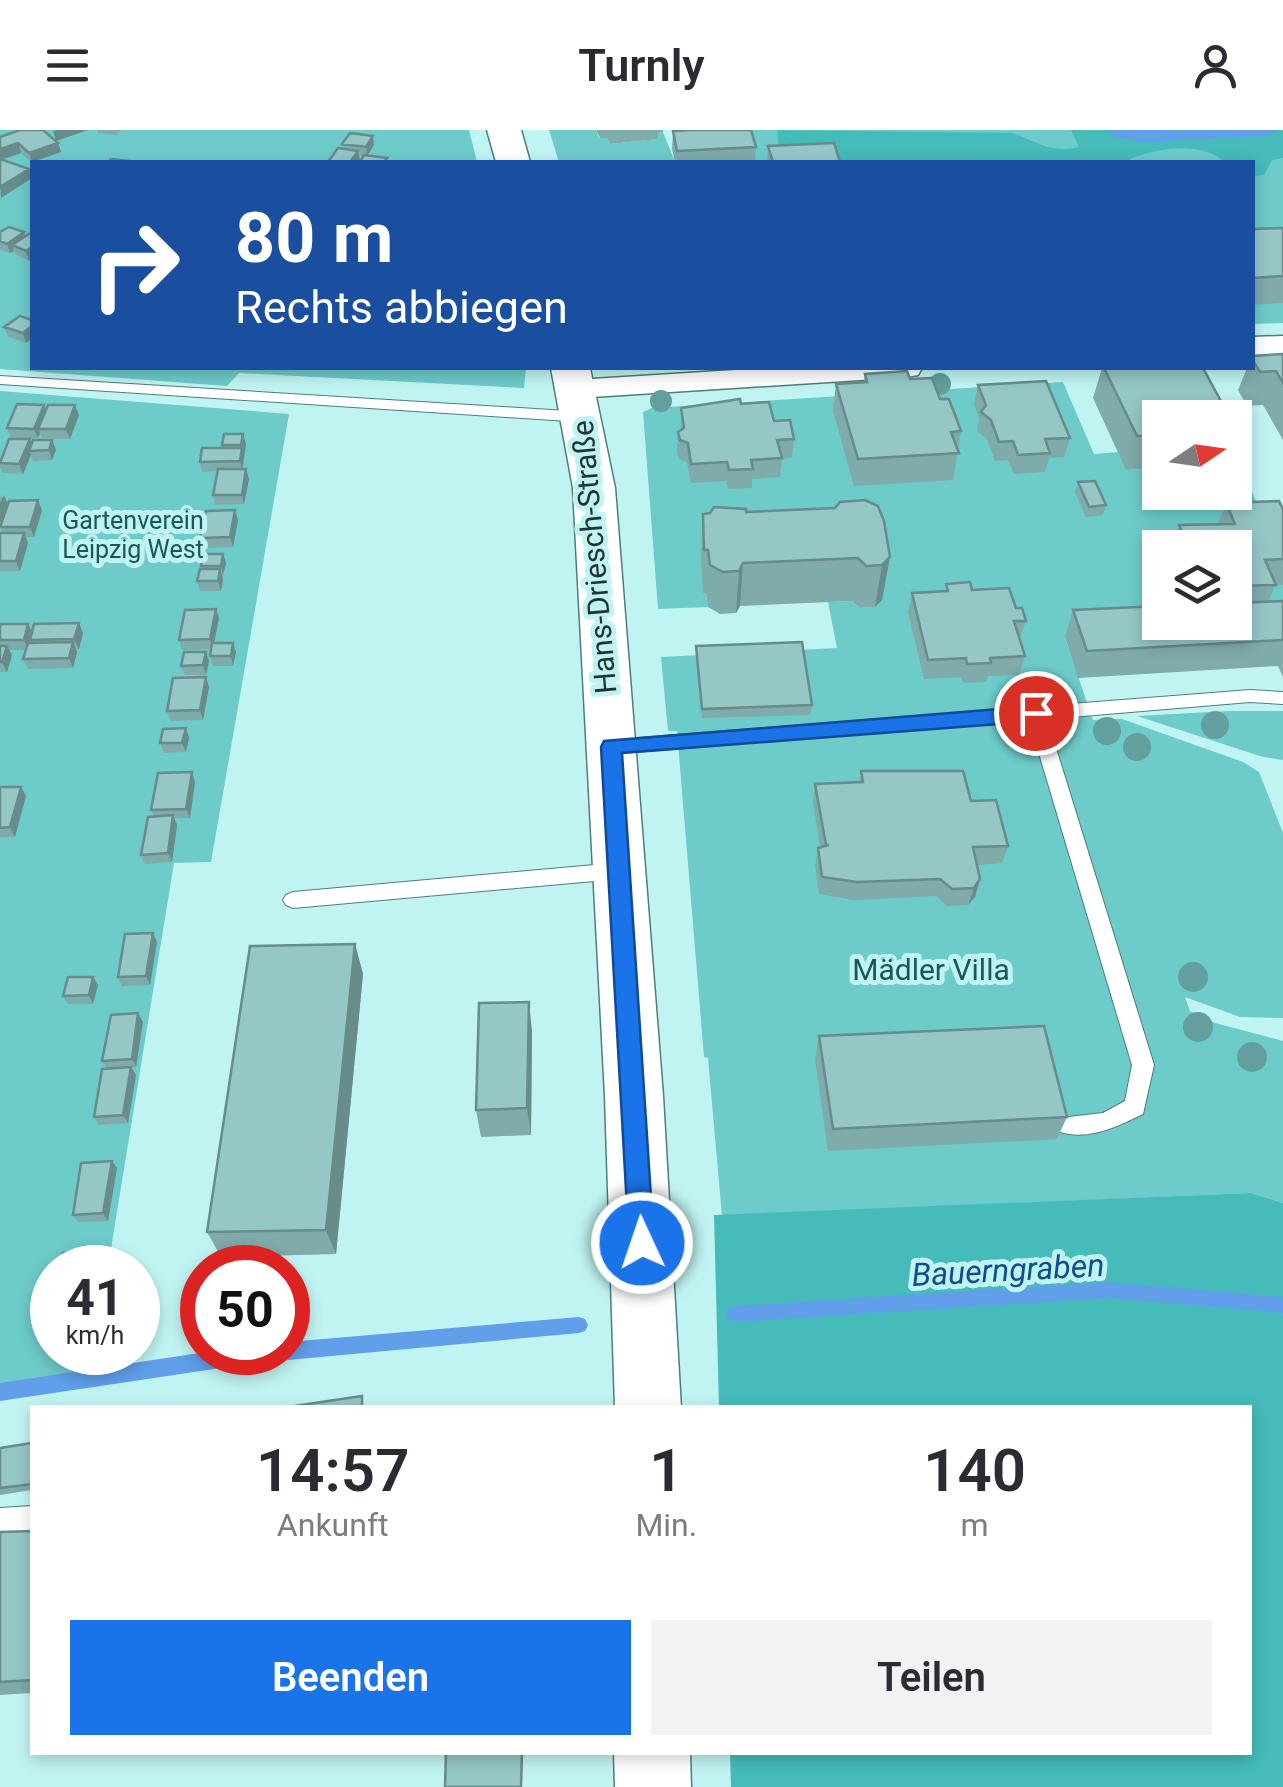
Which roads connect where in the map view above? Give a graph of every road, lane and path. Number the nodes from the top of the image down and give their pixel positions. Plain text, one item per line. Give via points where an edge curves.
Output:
1 (504, 130) edge
2 (513, 160) edge
3 (1283, 344) edge
4 (1255, 346) edge
5 (862, 370) edge
6 (0, 380) edge
7 (577, 391) edge
8 (1283, 698) edge
9 (1036, 713) junction
10 (611, 747) junction
11 (618, 871) junction
12 (292, 900) dead end
13 (1068, 1126) edge
14 (648, 1405) edge
15 (30, 1519) edge
16 (0, 1521) edge
17 (652, 1755) edge
18 (653, 1787) edge

1 - 2 main road
3 - 4 street
5 - 7 street
6 - 7 lane
7 - 10 main road, Hans-Driesch-Straße via 594,488
8 - 9 lane
9 - 10 lane
9 - 13 lane via 1142,1065 1135,1107 1105,1122
10 - 11 main road, Hans-Driesch-Straße
11 - 12 lane
11 - 14 main road, Hans-Driesch-Straße
15 - 16 lane
17 - 18 main road

